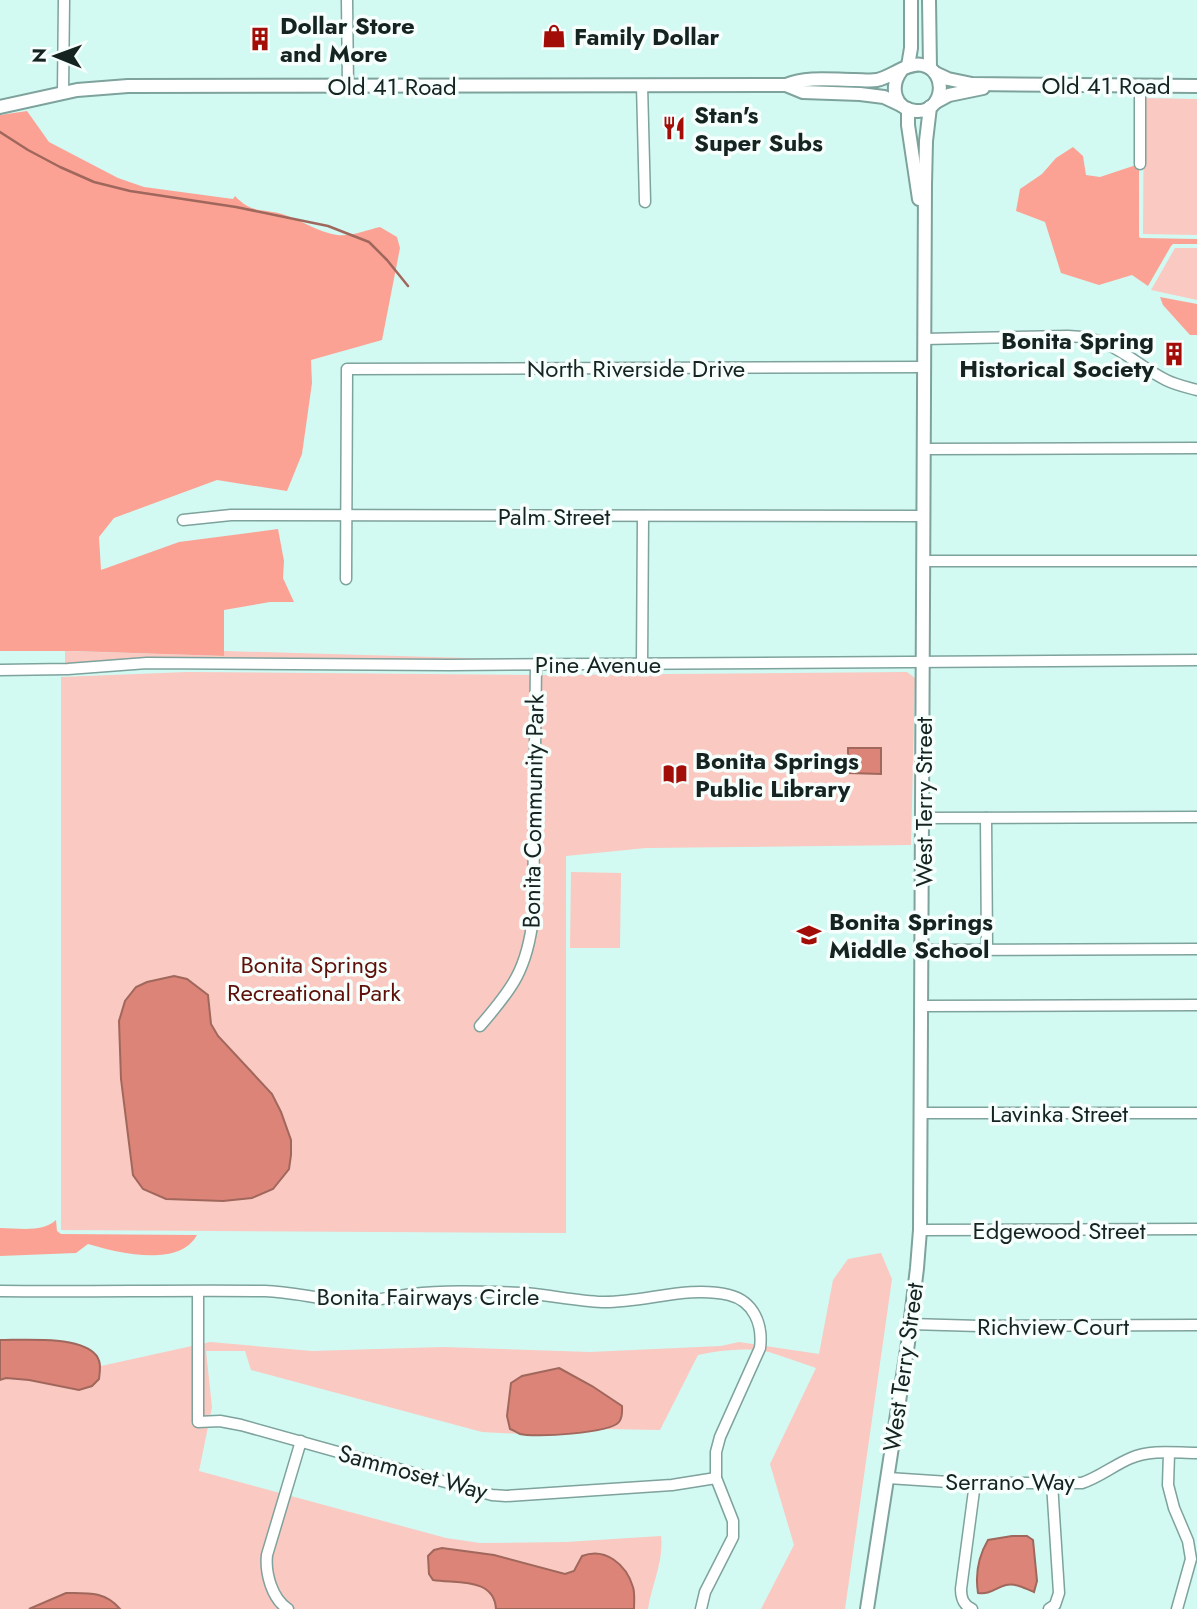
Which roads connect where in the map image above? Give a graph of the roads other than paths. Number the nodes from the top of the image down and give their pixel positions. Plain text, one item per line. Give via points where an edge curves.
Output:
1 (64, 0) edge
2 (347, 0) edge
3 (911, 0) edge
4 (929, 0) edge
5 (904, 68) junction
6 (933, 70) junction
7 (1014, 84) junction
8 (642, 85) junction
9 (786, 85) junction
10 (1140, 85) junction
11 (348, 86) junction
12 (1197, 86) edge
13 (63, 92) junction
14 (933, 104) junction
15 (0, 107) edge
16 (905, 107) junction
17 (1140, 164) dead end
18 (645, 202) dead end
19 (925, 242) junction
20 (924, 339) junction
21 (924, 367) junction
22 (1197, 390) edge
23 (1197, 448) edge
24 (924, 449) junction
25 (347, 515) junction
26 (643, 516) junction
27 (924, 516) junction
28 (183, 520) dead end
29 (924, 561) junction
30 (1197, 561) edge
31 (346, 579) dead end
32 (1197, 660) edge
33 (924, 662) junction
34 (536, 664) junction
35 (642, 664) junction
36 (0, 670) edge
37 (1197, 817) edge
38 (923, 818) junction
39 (986, 818) junction
40 (1197, 948) edge
41 (986, 949) junction
42 (922, 950) junction
43 (1197, 1004) edge
44 (922, 1006) junction
45 (480, 1026) dead end
46 (921, 1113) junction
47 (1197, 1113) edge
48 (1197, 1229) edge
49 (920, 1230) junction
50 (0, 1291) edge
51 (198, 1292) junction
52 (910, 1324) junction
53 (1197, 1325) edge
54 (301, 1441) junction
55 (1169, 1453) junction
56 (1197, 1453) edge
57 (716, 1478) junction
58 (888, 1478) junction
59 (975, 1483) junction
60 (1052, 1483) junction
61 (288, 1609) edge
62 (701, 1609) edge
63 (867, 1609) edge
64 (972, 1609) edge
65 (1049, 1609) edge
66 (1177, 1609) edge

1 - 13 street
2 - 11 street
3 - 5 street via 911,48
4 - 6 street
5 - 6 street via 915,64
5 - 9 street, Old 41 Road via 876,80 800,80
5 - 16 street via 894,92
6 - 7 street, Old 41 Road via 972,84
6 - 14 street via 941,87
7 - 10 street, Old 41 Road
7 - 14 street, Old 41 Road via 949,95
8 - 9 street, Old 41 Road
8 - 11 street, Old 41 Road
8 - 18 street
9 - 16 street, Old 41 Road via 803,92 884,97
10 - 12 street, Old 41 Road
10 - 17 street
11 - 13 street, Old 41 Road via 171,85
13 - 15 street, Old 41 Road
14 - 16 street via 915,111
14 - 19 street, West Terry Street via 926,141
16 - 19 street, West Terry Street
19 - 20 street, West Terry Street
20 - 21 street, West Terry Street
20 - 22 street via 1089,337 1111,345 1165,380
21 - 24 street, West Terry Street
21 - 25 street, North Riverside Drive via 347,369
23 - 24 street
24 - 27 street, West Terry Street
25 - 26 street, Palm Street
25 - 28 street, Palm Street via 232,515
25 - 31 street
26 - 27 street, Palm Street
26 - 35 street
27 - 29 street, West Terry Street
29 - 30 street
29 - 33 street, West Terry Street
32 - 33 street, Pine Avenue
33 - 35 street, Pine Avenue
33 - 38 street, West Terry Street
34 - 35 street, Pine Avenue
34 - 36 street, Pine Avenue via 147,663
34 - 45 street, Bonita Community Park via 531,932 518,975
37 - 39 street
38 - 39 street
38 - 42 street, West Terry Street
39 - 41 street
40 - 41 street
41 - 42 street
42 - 44 street, West Terry Street
43 - 44 street
44 - 46 street, West Terry Street
46 - 47 street, Lavinka Street
46 - 49 street, West Terry Street
48 - 49 street, Edgewood Street
49 - 52 street, West Terry Street
50 - 51 street, Bonita Fairways Circle
51 - 54 street, Sammoset Way via 198,1422 231,1423
51 - 57 street, Bonita Fairways Circle via 268,1292 359,1301 436,1292 523,1293 603,1302 692,1293 730,1295 750,1307 762,1338 757,1359 720,1437
52 - 53 street, Richview Court
52 - 58 street, West Terry Street
54 - 57 street, Sammoset Way via 492,1495 659,1486
54 - 61 street via 266,1564 274,1591
55 - 56 street, Serrano Way
55 - 60 street, Serrano Way via 1133,1457 1082,1483
55 - 66 street via 1168,1485 1191,1559
57 - 62 street, Bonita Fairways Circle via 733,1521 733,1537
58 - 59 street, Serrano Way
58 - 63 street, West Terry Street
59 - 60 street, Serrano Way
59 - 64 street via 961,1589 964,1604
60 - 65 street via 1059,1593

